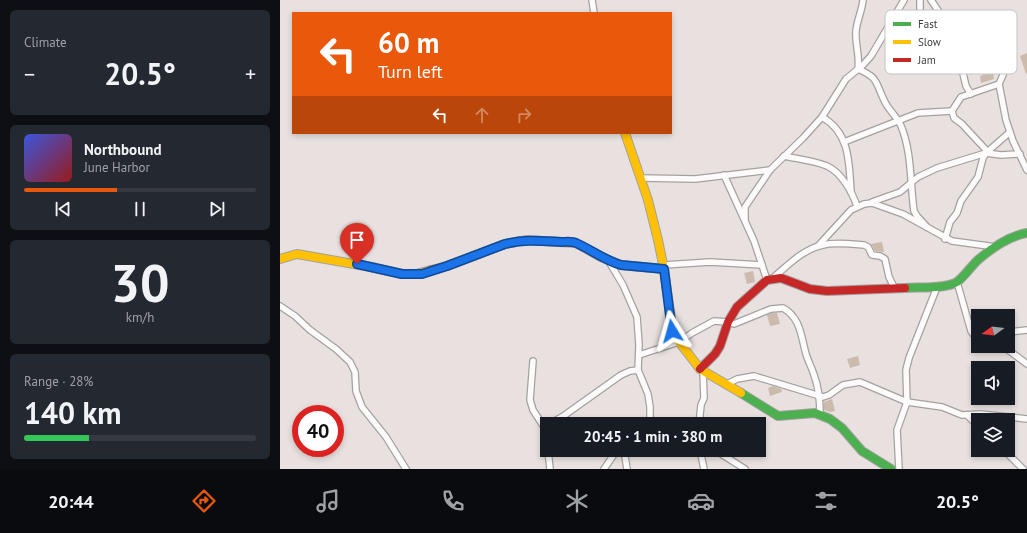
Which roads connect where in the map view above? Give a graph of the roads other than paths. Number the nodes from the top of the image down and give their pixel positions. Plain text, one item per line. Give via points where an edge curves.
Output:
1 (592, 0) edge
2 (863, 0) edge
3 (904, 0) edge
4 (931, 0) edge
5 (898, 10) edge
6 (937, 10) edge
7 (594, 12) edge
8 (885, 33) edge
9 (858, 69) junction
10 (963, 74) edge
11 (1002, 74) edge
12 (999, 84) junction
13 (971, 94) junction
14 (952, 111) junction
15 (822, 117) junction
16 (898, 120) junction
17 (1010, 132) junction
18 (625, 134) edge
19 (844, 142) junction
20 (986, 152) junction
21 (784, 156) junction
22 (1023, 158) edge
23 (770, 170) junction
24 (1027, 170) edge
25 (724, 175) junction
26 (641, 178) junction
27 (911, 182) junction
28 (852, 194) junction
29 (869, 203) junction
30 (857, 206) junction
31 (745, 220) junction
32 (927, 227) junction
33 (1027, 233) edge
34 (945, 239) junction
35 (818, 246) junction
36 (996, 247) junction
37 (280, 259) edge
38 (608, 260) junction
39 (762, 265) junction
40 (664, 267) junction
41 (769, 280) junction
42 (957, 282) junction
43 (937, 287) junction
44 (895, 289) junction
45 (280, 306) edge
46 (728, 322) junction
47 (1027, 330) edge
48 (971, 331) edge
49 (1015, 331) edge
50 (679, 342) junction
51 (1012, 353) edge
52 (639, 355) junction
53 (533, 360) dead end
54 (1027, 364) edge
55 (638, 370) junction
56 (701, 370) junction
57 (727, 384) junction
58 (820, 396) junction
59 (907, 402) junction
60 (820, 415) junction
61 (967, 415) junction
62 (540, 417) edge
63 (562, 417) edge
64 (650, 417) edge
65 (700, 417) edge
66 (971, 419) edge
67 (1027, 419) edge
68 (549, 457) edge
69 (612, 457) edge
70 (625, 457) edge
71 (701, 457) edge
72 (726, 457) edge
73 (1011, 457) edge
74 (406, 469) edge
75 (550, 469) edge
76 (604, 469) edge
77 (627, 469) edge
78 (704, 469) edge
79 (745, 469) edge
80 (891, 469) edge
81 (899, 469) edge
82 (1023, 469) edge

1 - 7 street
2 - 9 street via 856,30
3 - 5 street
4 - 6 street
8 - 9 street via 871,56
9 - 15 street via 843,83
9 - 16 street via 873,77 884,101
10 - 13 street
11 - 12 street
12 - 13 street
12 - 17 street
13 - 14 street via 960,98
14 - 16 street via 924,112
14 - 20 street via 954,118
15 - 19 street via 838,129
15 - 21 street
16 - 19 street
16 - 27 street via 908,150
17 - 20 street
17 - 22 street
18 - 26 street
19 - 28 street
20 - 22 street
20 - 27 street via 937,168
20 - 34 street via 978,177 961,201
21 - 23 street
21 - 28 street via 828,166
22 - 24 street
23 - 25 street
23 - 31 street via 745,207
25 - 26 street via 686,179
25 - 31 street
26 - 40 street
27 - 29 street via 896,194
27 - 32 street via 915,213
28 - 30 street
29 - 30 street
29 - 32 street via 896,210
30 - 35 street via 846,214
31 - 39 street
32 - 34 street
33 - 36 street via 1016,235
34 - 36 street
35 - 41 street via 804,253
35 - 44 street via 867,246 872,254 885,259
36 - 42 street via 975,262
37 - 38 street via 297,254 402,274 416,274 447,266 505,244 527,240 576,243
38 - 40 street via 621,265
38 - 52 street via 634,309 639,326
39 - 40 street via 710,262
39 - 41 street
40 - 50 street via 672,328
41 - 44 street via 781,278 820,290
41 - 46 street via 737,307
42 - 43 street
42 - 48 street
43 - 44 street
43 - 59 street via 908,361
45 - 74 street via 350,362 355,372 356,391 362,407 386,437
46 - 50 street via 712,322
46 - 56 street via 720,346
46 - 58 street via 735,324 776,308 786,310 799,326
47 - 49 street
50 - 52 street
50 - 56 street
51 - 54 street
52 - 55 street
53 - 62 street via 530,400
55 - 63 street via 621,375
55 - 64 street via 648,394
56 - 57 street
56 - 65 street via 704,398
57 - 58 street via 754,376
57 - 60 street via 778,416 813,413
58 - 59 street via 826,397 843,385 860,382
58 - 60 street
59 - 61 street via 942,407
59 - 81 street via 897,430
60 - 80 street via 838,423 862,451
61 - 66 street
61 - 67 street
68 - 75 street
69 - 76 street
70 - 77 street
71 - 78 street
72 - 79 street
73 - 82 street

